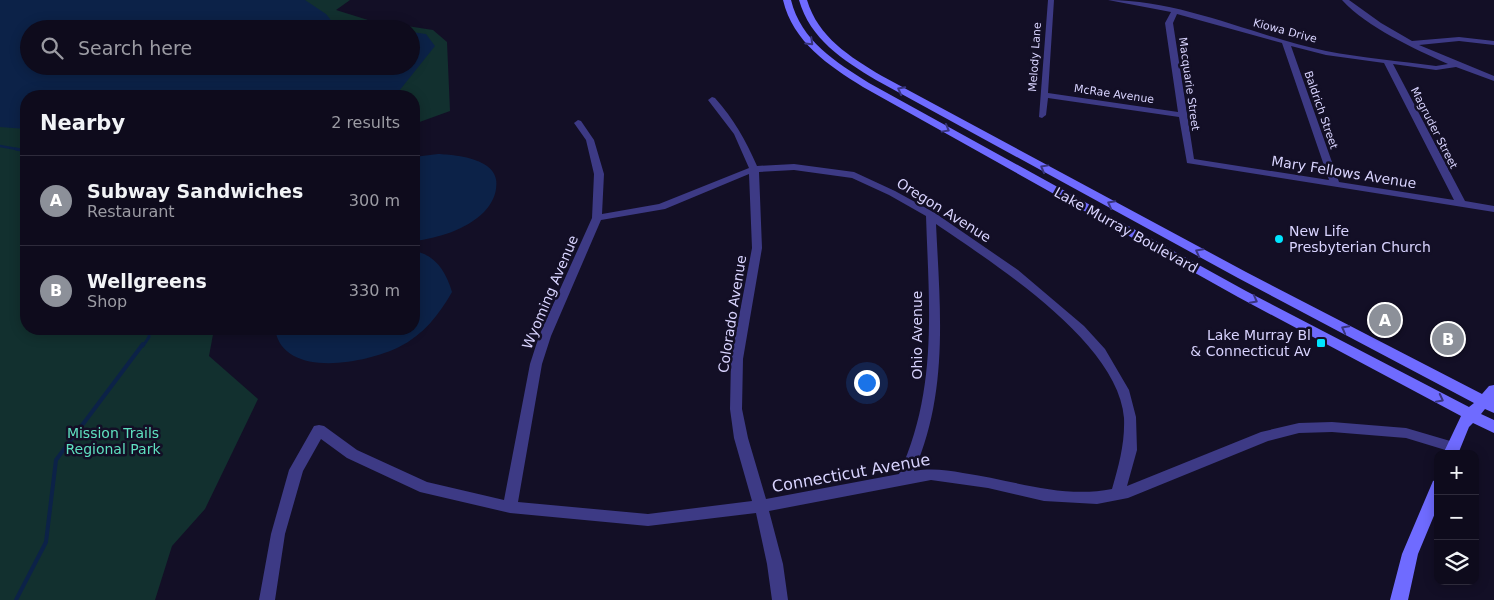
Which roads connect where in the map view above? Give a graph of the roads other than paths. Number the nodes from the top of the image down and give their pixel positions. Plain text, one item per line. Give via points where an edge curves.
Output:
1 (787, 0) edge
2 (803, 0) edge
3 (1050, 0) edge
4 (1111, 0) edge
5 (1345, 0) edge
6 (1175, 11) junction
7 (1286, 43) junction
8 (1413, 43) junction
9 (1494, 43) edge
10 (1388, 61) junction
11 (1456, 65) junction
12 (1494, 79) edge
13 (1044, 96) junction
14 (712, 100) dead end
15 (1042, 115) dead end
16 (1182, 115) junction
17 (578, 122) dead end
18 (1190, 161) joint
19 (754, 169) junction
20 (1335, 184) junction
21 (1087, 191) junction
22 (1074, 200) junction
23 (1461, 204) junction
24 (1494, 210) edge
25 (930, 215) junction
26 (597, 218) junction
27 (1242, 275) junction
28 (1234, 289) junction
29 (1494, 390) edge
30 (1489, 404) edge
31 (1471, 415) junction
32 (1494, 427) edge
33 (1451, 450) edge
34 (903, 480) junction
35 (1118, 494) junction
36 (1434, 495) edge
37 (761, 506) junction
38 (510, 507) junction
39 (267, 600) edge
40 (780, 600) edge
41 (1399, 600) edge

1 -> 22 main road, Lake Murray Boulevard via 795,24 805,38 838,67
21 -> 2 main road, Lake Murray Boulevard via 855,63 821,34 811,21
3 - 13 street, Melody Lane
4 - 6 street, Kiowa Drive
5 - 8 street
6 - 7 street, Kiowa Drive
6 - 16 street, Macquarie Street via 1169,23
7 - 10 street, Kiowa Drive via 1326,53
7 - 20 street, Baldrich Street
8 - 9 street via 1459,39
8 - 11 street
10 - 11 street, Kiowa Drive via 1436,68
10 - 23 street, Magruder Street
11 - 12 street
13 - 15 street, Melody Lane
13 - 16 street, McRae Avenue
14 - 19 street, Colorado Avenue via 738,134
16 - 18 street, Macquarie Street
17 - 26 street, Wyoming Avenue via 590,140 599,174
18 - 20 street, Mary Fellows Avenue
19 - 25 street, Oregon Avenue via 794,167 854,175
19 - 26 street, Oregon Avenue via 661,207
19 - 37 street, Colorado Avenue via 757,248 737,359 736,409
20 - 23 street, Mary Fellows Avenue
21 - 22 main road
27 -> 21 main road, Lake Murray Boulevard
22 - 28 main road, Lake Murray Boulevard
23 - 24 street, Mary Fellows Avenue
25 - 34 street, Ohio Avenue via 934,370 914,460
25 - 35 street, Oregon Avenue via 1014,273 1080,329 1110,364 1123,390 1130,423 1130,450
26 - 38 street, Wyoming Avenue via 536,364
27 - 28 main road
30 -> 27 main road, Lake Murray Boulevard
28 -> 31 main road, Lake Murray Boulevard
29 - 30 main road
30 - 31 main road
31 - 32 main road, Lake Murray Boulevard
31 - 33 main road
33 - 35 street, Connecticut Avenue via 1406,433 1332,427 1299,428 1266,436
34 - 35 street, Connecticut Avenue via 931,474 988,482 1044,495 1097,498
34 - 37 street, Connecticut Avenue
36 - 41 main road via 1410,554
37 - 38 street, Connecticut Avenue via 648,520
37 - 40 street, Colorado Avenue
38 - 39 street, Connecticut Avenue via 425,488 352,454 319,430 296,470 278,534

